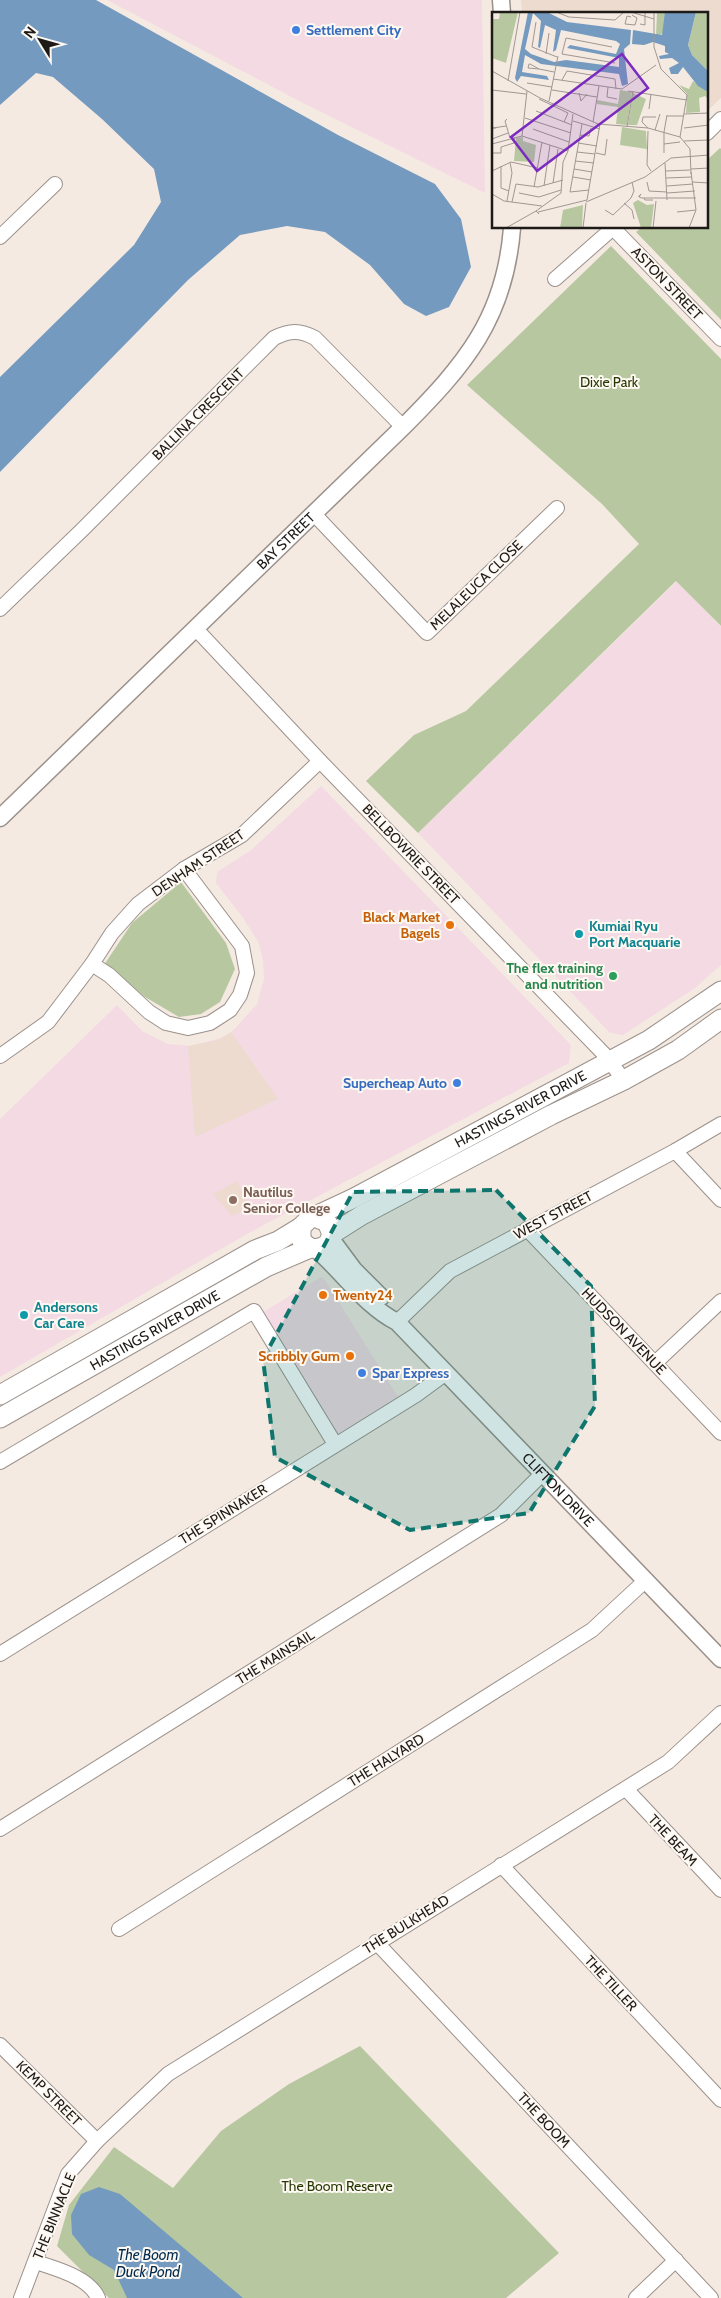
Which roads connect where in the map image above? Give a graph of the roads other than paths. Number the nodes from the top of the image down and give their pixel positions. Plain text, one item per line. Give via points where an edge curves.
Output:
1 (55, 184) dead end
2 (512, 229) edge
3 (612, 229) edge
4 (614, 229) edge
5 (0, 238) edge
6 (555, 279) dead end
7 (721, 339) edge
8 (403, 427) junction
9 (557, 508) dead end
10 (314, 514) junction
11 (0, 609) edge
12 (196, 629) junction
13 (320, 760) junction
14 (0, 818) edge
15 (184, 869) junction
16 (92, 964) junction
17 (721, 991) edge
18 (721, 1019) edge
19 (0, 1056) edge
20 (610, 1061) junction
21 (624, 1080) junction
22 (721, 1124) edge
23 (675, 1151) junction
24 (721, 1200) edge
25 (307, 1222) junction
26 (527, 1229) junction
27 (322, 1242) junction
28 (721, 1301) edge
29 (397, 1322) junction
30 (655, 1363) junction
31 (446, 1373) junction
32 (0, 1395) edge
33 (0, 1418) edge
34 (721, 1434) edge
35 (335, 1444) junction
36 (0, 1462) edge
37 (542, 1474) junction
38 (646, 1580) junction
39 (0, 1654) edge
40 (721, 1659) edge
41 (721, 1713) edge
42 (626, 1789) junction
43 (0, 1829) edge
44 (501, 1866) junction
45 (721, 1890) edge
46 (119, 1929) dead end
47 (376, 1942) junction
48 (0, 2045) edge
49 (721, 2100) edge
50 (97, 2141) junction
51 (676, 2260) junction
52 (36, 2262) junction
53 (21, 2298) edge
54 (98, 2298) edge
55 (636, 2298) edge
56 (711, 2298) edge

1 - 5 street
2 - 8 street, BAY STREET via 503,286 477,343 441,388
3 - 6 street
4 - 7 street, ASTON STREET
8 - 10 street, BAY STREET
8 - 11 street, BALLINA CRESCENT via 315,338 296,331 286,332 274,338
9 - 10 street, MELALEUCA CLOSE via 427,632
10 - 12 street, BAY STREET
12 - 13 street, BELLBOWRIE STREET
12 - 14 street, BAY STREET
13 - 15 street, DENHAM STREET via 242,835
13 - 20 street, BELLBOWRIE STREET
15 - 16 street, DENHAM STREET via 138,904 112,933
15 - 16 street via 242,946 247,973 240,995 230,1010 210,1023 188,1028 166,1023
16 - 19 street, DENHAM STREET via 48,1022
17 - 20 main road, HASTINGS RIVER DRIVE via 649,1040
18 - 21 main road, HASTINGS RIVER DRIVE via 678,1050
20 - 21 street, BELLBOWRIE STREET
20 - 25 main road, HASTINGS RIVER DRIVE
21 - 27 main road, HASTINGS RIVER DRIVE via 362,1214
22 - 23 street, WEST STREET
23 - 24 street
23 - 26 street, WEST STREET
25 - 27 main road via 300,1239
25 - 27 main road via 320,1218 327,1222
25 - 32 main road, HASTINGS RIVER DRIVE
26 - 29 street, WEST STREET via 450,1271
26 - 30 street, HUDSON AVENUE
27 - 29 street, CLIFTON DRIVE via 392,1308
27 - 33 main road, HASTINGS RIVER DRIVE via 266,1267
28 - 30 street
29 - 31 street, CLIFTON DRIVE
30 - 34 street, HUDSON AVENUE
31 - 35 street, THE SPINNAKER
31 - 37 street, CLIFTON DRIVE
35 - 36 street via 254,1311
35 - 39 street, THE SPINNAKER
37 - 38 street, CLIFTON DRIVE
37 - 43 street, THE MAINSAIL via 501,1515
38 - 40 street, CLIFTON DRIVE
38 - 46 street, THE HALYARD via 592,1630
41 - 42 street, THE BULKHEAD via 668,1762
42 - 44 street, THE BULKHEAD
42 - 45 street, THE BEAM
44 - 47 street, THE BULKHEAD
44 - 49 street, THE TILLER
47 - 50 street, THE BULKHEAD via 168,2074
47 - 51 street, THE BOOM
48 - 50 street, KEMP STREET
50 - 52 street, THE BINNACLE via 68,2174
51 - 55 street
51 - 56 street, THE BOOM
52 - 53 street, THE BINNACLE
52 - 54 street via 71,2275 86,2284

